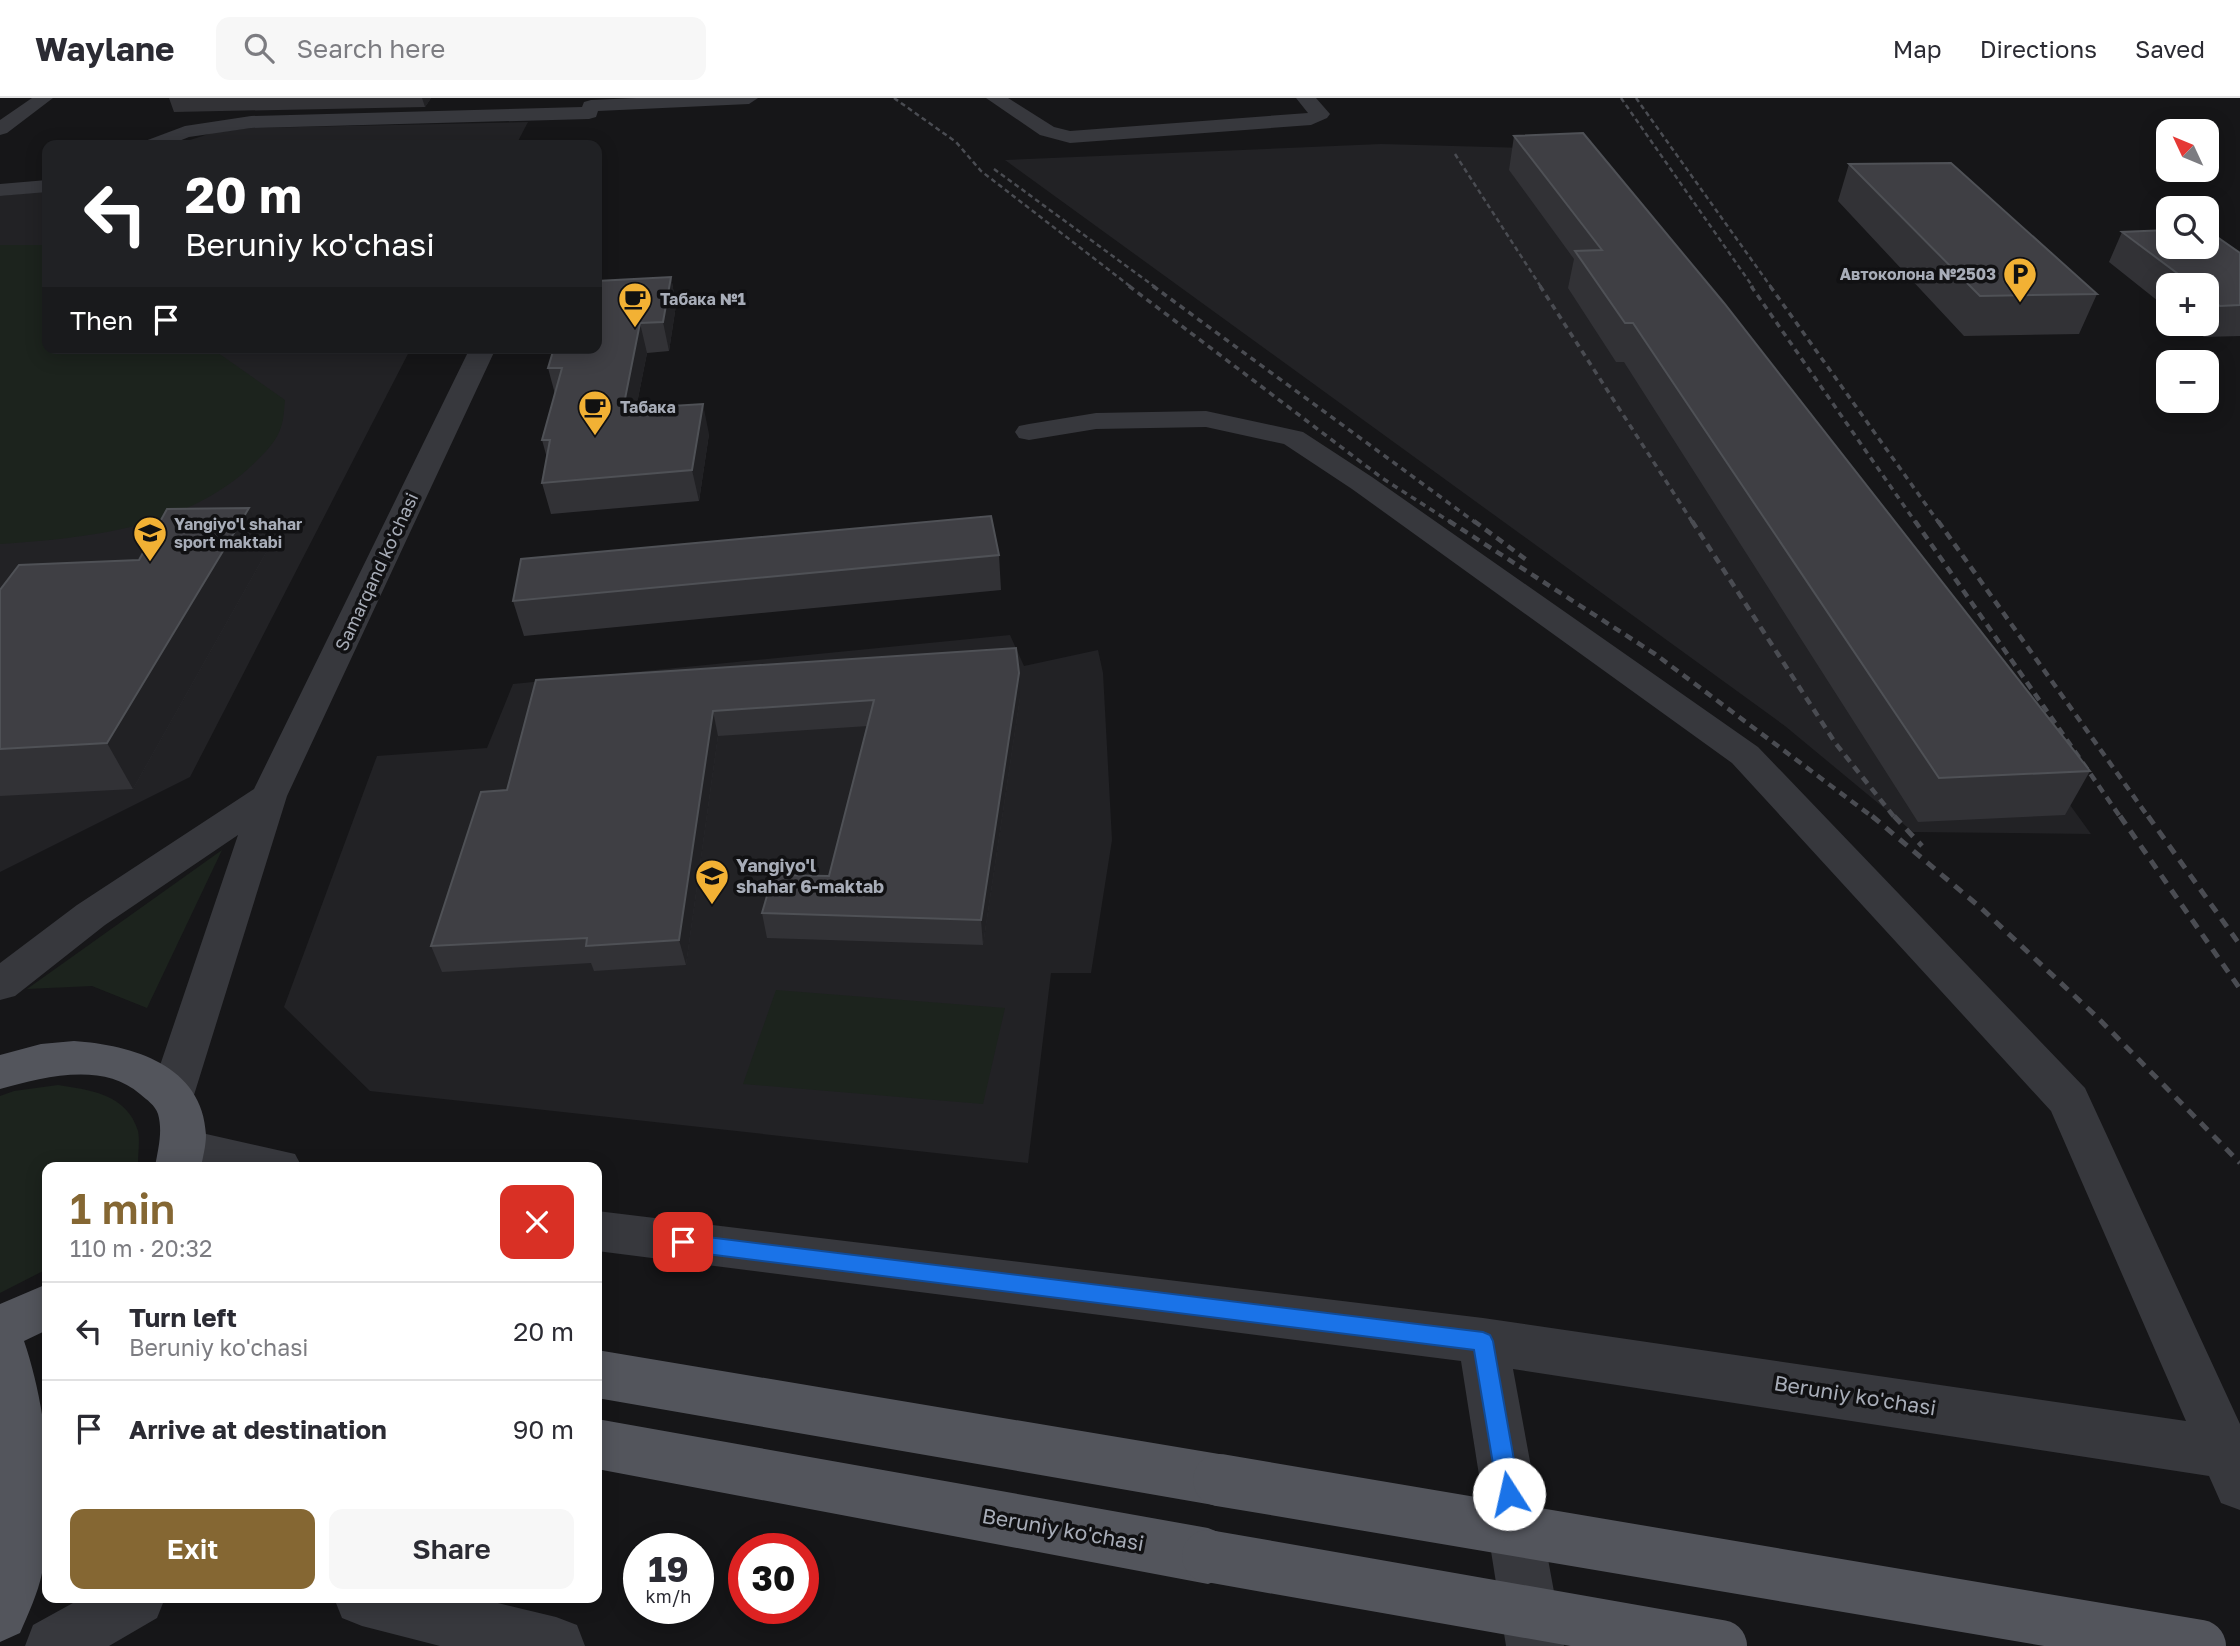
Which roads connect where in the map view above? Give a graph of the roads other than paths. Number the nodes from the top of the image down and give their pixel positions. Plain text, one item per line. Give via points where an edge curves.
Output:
1 (44, 98) edge
2 (749, 98) edge
3 (995, 98) edge
4 (1305, 98) edge
5 (591, 106) edge
6 (0, 129) edge
7 (581, 134) dead end
8 (165, 140) edge
9 (42, 186) edge
10 (0, 190) edge
11 (480, 354) edge
12 (1029, 432) dead end
13 (269, 796) junction
14 (0, 985) edge
15 (0, 1072) edge
16 (172, 1095) junction
17 (181, 1158) edge
18 (225, 1162) edge
19 (602, 1232) edge
20 (1483, 1341) junction
21 (0, 1343) edge
22 (602, 1375) edge
23 (602, 1445) edge
24 (2234, 1469) edge
25 (20, 1579) edge
26 (128, 1603) edge
27 (382, 1603) edge
28 (54, 1646) edge
29 (556, 1646) edge
30 (1535, 1646) edge
31 (1721, 1646) edge
32 (2200, 1646) edge

1 - 6 street
2 - 5 street
3 - 4 street via 1047,131 1070,137 1311,119 1320,114
5 - 7 street
5 - 8 street via 251,122 186,132
9 - 10 street
11 - 13 street, Samarqand ko'chasi
12 - 24 street via 1096,421 1206,419 1293,438 1745,755 2069,1101
13 - 14 street via 92,915
13 - 16 street, Samarqand ko'chasi
15 - 16 main road via 47,1060 100,1059 143,1070
16 - 17 main road via 183,1119
17 - 18 street
19 - 20 street, Beruniy ko'chasi
20 - 24 street, Beruniy ko'chasi
20 - 30 street
21 - 25 main road via 27,1491
22 - 32 main road, bridge
23 - 31 main road, Beruniy ko'chasi, bridge
26 - 28 street
27 - 29 street

